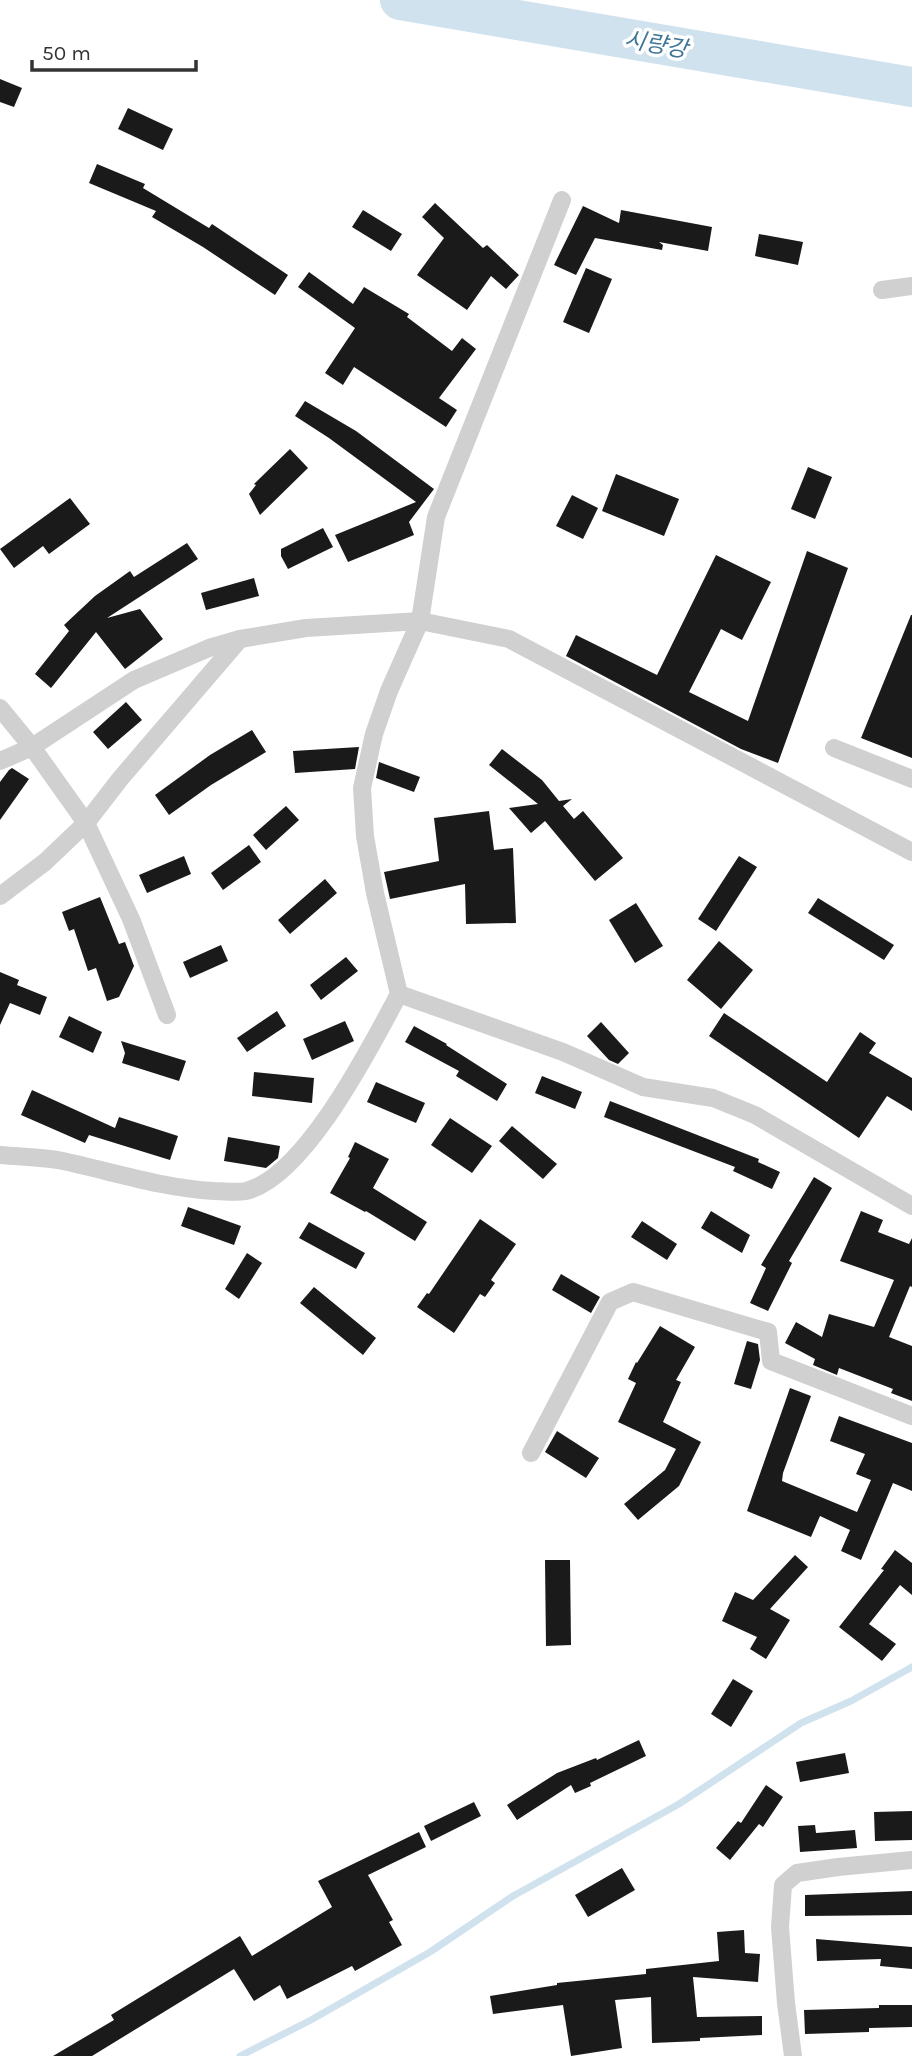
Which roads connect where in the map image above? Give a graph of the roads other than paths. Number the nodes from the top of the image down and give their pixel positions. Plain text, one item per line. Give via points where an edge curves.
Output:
1 (562, 200) dead end
2 (912, 286) edge
3 (882, 290) dead end
4 (420, 621) junction
5 (240, 639) junction
6 (0, 708) edge
7 (32, 747) junction
8 (834, 748) dead end
9 (0, 761) edge
10 (912, 779) edge
11 (86, 823) junction
12 (912, 852) edge
13 (0, 896) edge
14 (400, 995) junction
15 (166, 1015) dead end
16 (0, 1155) edge
17 (912, 1206) edge
18 (912, 1416) edge
19 (531, 1453) dead end
20 (912, 1860) edge
21 (793, 2056) edge

1 - 4 street via 436,517
2 - 3 street
4 - 5 street via 306,628
4 - 12 street via 509,639
4 - 14 street via 389,691 362,788 375,893
5 - 7 street via 134,680
5 - 11 street
6 - 7 street
7 - 9 street
7 - 11 street
8 - 10 street
11 - 13 street via 46,862
11 - 15 street via 131,919
14 - 16 street via 353,1080 317,1131 274,1178 260,1186 244,1192 191,1189 151,1184 61,1161
14 - 17 street via 563,1052 643,1087 713,1098 755,1115
18 - 19 street via 771,1361 768,1332 633,1292 610,1302
20 - 21 street via 797,1874 783,1885 780,1927

